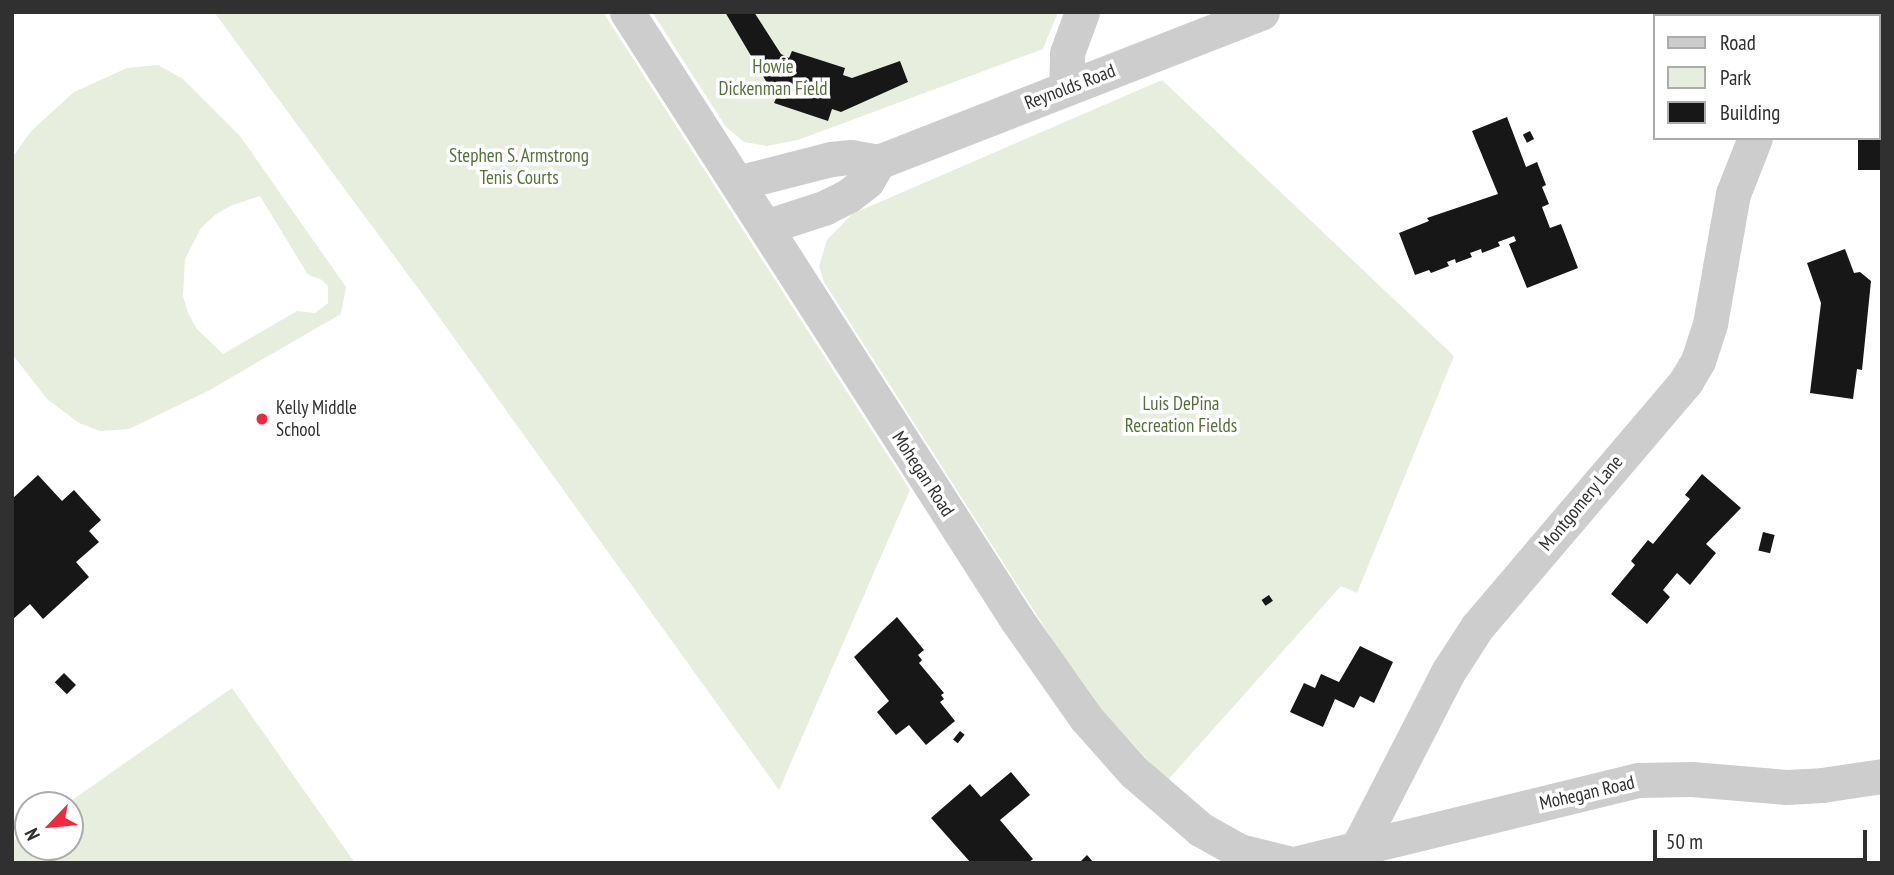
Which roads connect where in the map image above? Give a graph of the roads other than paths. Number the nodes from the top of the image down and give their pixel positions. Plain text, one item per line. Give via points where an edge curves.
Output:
1 (627, 12) edge
2 (1082, 12) edge
3 (1262, 12) edge
4 (1066, 88) junction
5 (1754, 140) edge
6 (878, 162) junction
7 (737, 183) junction
8 (765, 228) junction
9 (1882, 776) edge
10 (1357, 849) junction
11 (1286, 862) edge

1 - 7 street, Mohegan Road
2 - 4 street via 1068,53
3 - 4 street, Reynolds Road
4 - 6 street, Reynolds Road
5 - 10 street, Montgomery Lane via 1733,194 1710,324 1698,361 1686,381 1477,626 1448,672
6 - 7 street, Reynolds Road via 831,159
6 - 8 street via 867,181 848,197
7 - 8 street, Mohegan Road
8 - 11 street, Mohegan Road via 1017,620 1086,718 1134,772 1200,829 1239,851
9 - 10 street, Mohegan Road via 1786,787 1691,779 1637,780
10 - 11 street, Mohegan Road

